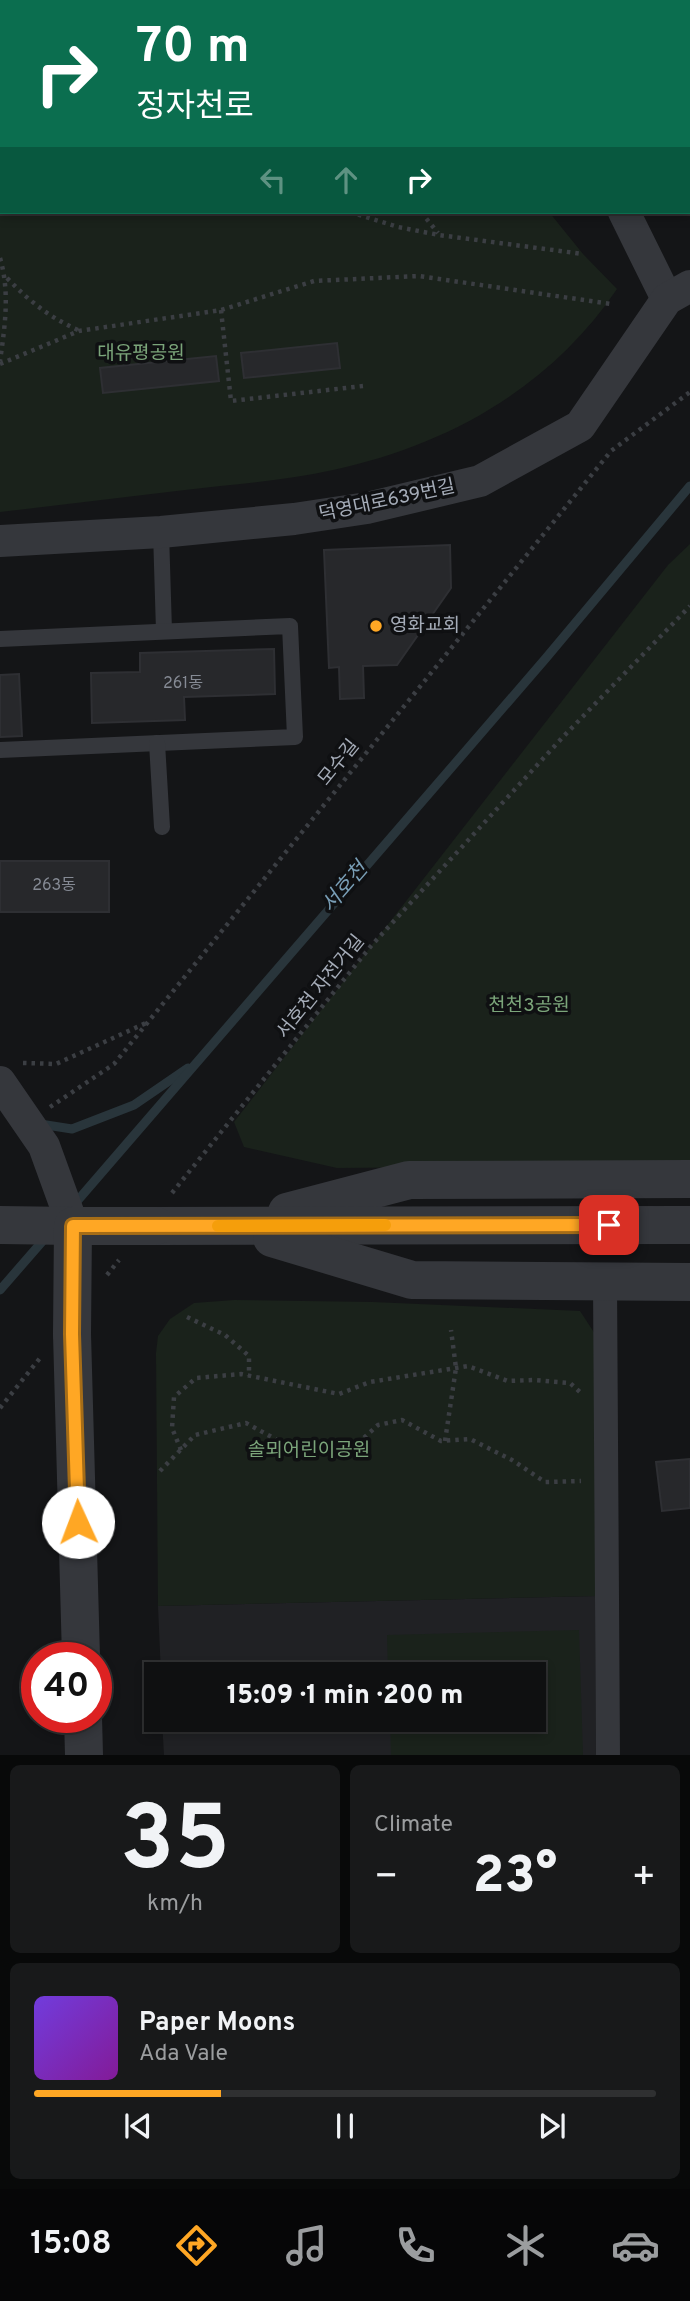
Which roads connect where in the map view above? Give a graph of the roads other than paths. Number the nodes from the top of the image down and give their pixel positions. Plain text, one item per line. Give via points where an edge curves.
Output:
1 (625, 214) edge
2 (679, 292) edge
3 (161, 532) junction
4 (0, 541) edge
5 (164, 631) junction
6 (0, 639) edge
7 (157, 743) junction
8 (0, 750) edge
9 (162, 827) dead end
10 (7, 1073) edge
11 (690, 1179) edge
12 (0, 1225) edge
13 (690, 1225) edge
14 (72, 1226) junction
15 (233, 1226) junction
16 (605, 1282) junction
17 (690, 1282) edge
18 (80, 1642) edge
19 (83, 1733) edge
20 (84, 1755) edge
21 (608, 1755) edge

1 - 2 street
2 - 3 street, 덕영대로639번길 via 580,426 480,481 367,508
3 - 4 street, 덕영대로639번길
3 - 5 lane
5 - 6 lane
5 - 7 lane via 290,626 295,737
7 - 8 lane
7 - 9 lane
10 - 14 street via 44,1146
11 - 15 street via 410,1180
12 - 14 street
13 - 15 street
14 - 15 street, bridge via 164,1210
14 - 18 street, bridge via 57,1344
15 - 16 street via 412,1280
16 - 17 street
16 - 21 street
19 - 20 street

